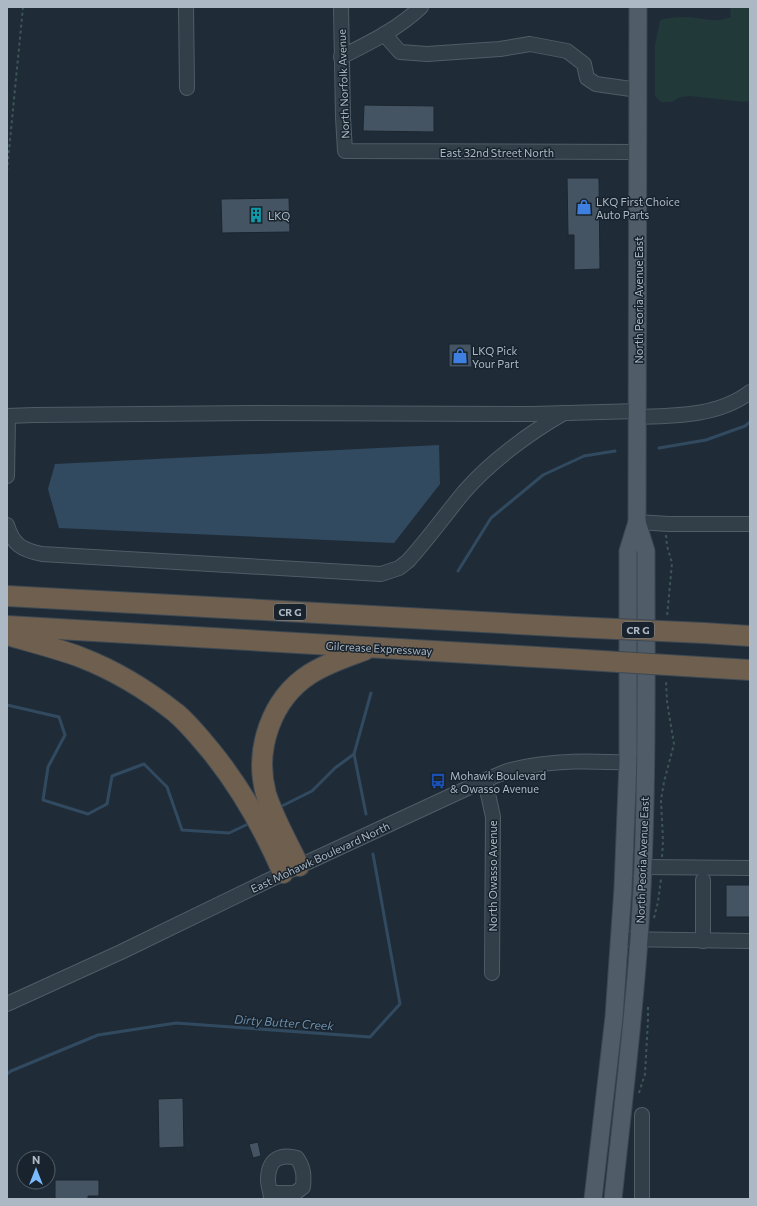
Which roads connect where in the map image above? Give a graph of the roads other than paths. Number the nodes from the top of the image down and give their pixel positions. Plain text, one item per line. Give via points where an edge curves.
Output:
1 (186, 7) edge
2 (341, 7) edge
3 (421, 7) edge
4 (638, 7) edge
5 (384, 34) junction
6 (341, 57) junction
7 (188, 88) dead end
8 (638, 90) junction
9 (356, 151) joint
10 (638, 152) junction
11 (750, 392) edge
12 (564, 413) junction
13 (532, 414) junction
14 (638, 414) junction
15 (7, 416) edge
16 (537, 430) junction
17 (7, 476) edge
18 (637, 522) junction
19 (7, 524) edge
20 (750, 524) edge
21 (7, 596) edge
22 (7, 626) edge
23 (7, 635) edge
24 (750, 636) edge
25 (373, 648) junction
26 (750, 670) edge
27 (628, 762) junction
28 (646, 763) junction
29 (485, 780) junction
30 (643, 867) junction
31 (750, 868) edge
32 (291, 870) junction
33 (703, 880) dead end
34 (619, 939) junction
35 (639, 940) junction
36 (703, 940) junction
37 (750, 941) edge
38 (492, 973) dead end
39 (7, 1004) edge
40 (642, 1115) dead end
41 (594, 1199) edge
42 (613, 1199) edge
43 (642, 1199) edge

1 - 7 street
2 - 6 street, North Norfolk Avenue
3 - 5 street
4 - 8 main road, North Peoria Avenue East
5 - 6 street
5 - 8 street via 400,52 427,54 500,49 530,44 567,51 584,64 587,78 596,84
6 - 9 street, North Norfolk Avenue via 345,151
8 - 10 main road, North Peoria Avenue East
9 - 10 street, East 32nd Street North
10 - 14 main road, North Peoria Avenue East
11 - 14 street via 728,405 707,411 675,416
12 - 13 street
12 - 14 street
12 - 16 street
13 - 15 street via 256,413
13 - 16 street via 537,422
14 - 18 main road, North Peoria Avenue East
15 - 17 street
16 - 19 street via 478,477 408,561 399,568 381,574 42,554 19,547
18 - 20 street
18 - 27 main road, North Peoria Avenue East via 628,551
18 - 28 main road, North Peoria Avenue East via 646,551
21 - 24 highway, CR G, bridge
22 - 25 highway, Gilcrease Expressway
23 - 32 highway via 80,657 109,670 146,691 177,714 198,734 219,761
25 - 26 highway, Gilcrease Expressway, bridge
25 - 32 highway via 328,664 309,674 296,684 275,710 268,727 262,778
27 - 28 street, East Mohawk Boulevard North
27 - 29 street, East Mohawk Boulevard North via 539,764 510,770
27 - 34 main road, North Peoria Avenue East
28 - 30 main road, North Peoria Avenue East
29 - 32 street, East Mohawk Boulevard North
29 - 38 street, North Owasso Avenue via 493,817
30 - 31 street
30 - 35 main road, North Peoria Avenue East
32 - 39 street, East Mohawk Boulevard North
33 - 36 street
34 - 35 street
34 - 41 main road, North Peoria Avenue East via 614,1017
35 - 36 street
35 - 42 main road, North Peoria Avenue East
36 - 37 street
40 - 43 street

